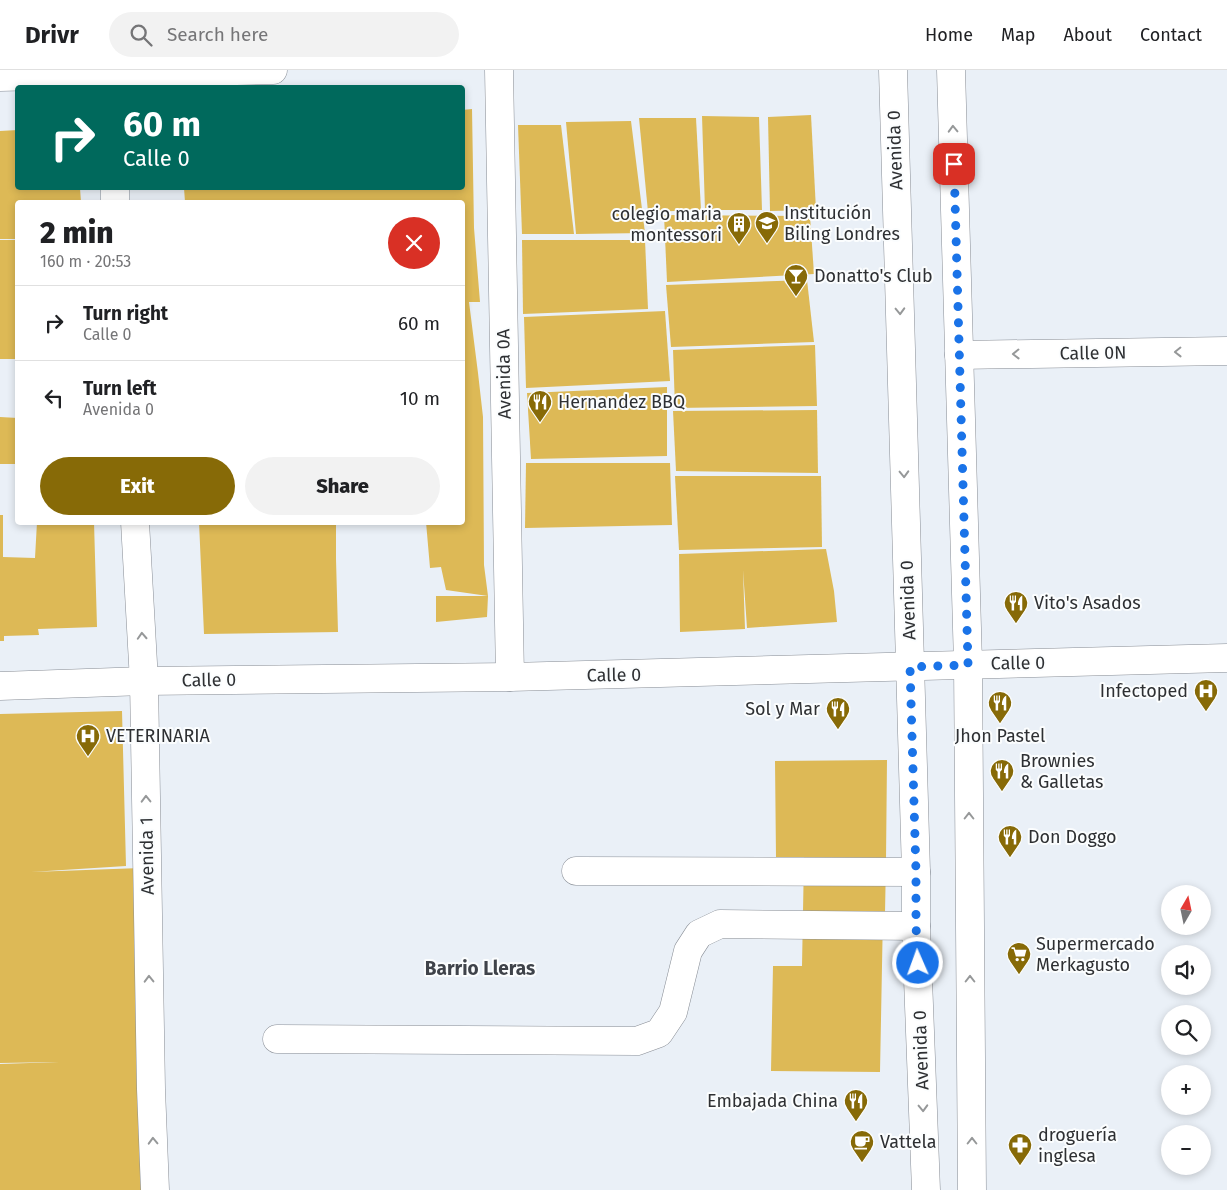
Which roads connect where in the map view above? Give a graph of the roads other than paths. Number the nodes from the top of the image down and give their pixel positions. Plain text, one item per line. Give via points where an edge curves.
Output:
1 (273, 70) edge
2 (499, 70) edge
3 (893, 70) edge
4 (951, 70) edge
5 (0, 77) edge
6 (108, 77) edge
7 (1227, 352) edge
8 (959, 355) junction
9 (135, 525) edge
10 (1227, 658) edge
11 (968, 665) junction
12 (910, 667) junction
13 (510, 677) junction
14 (144, 681) junction
15 (0, 686) edge
16 (576, 871) dead end
17 (916, 872) junction
18 (916, 926) junction
19 (276, 1039) dead end
20 (155, 1190) edge
21 (926, 1190) edge
22 (972, 1190) edge

1 - 6 street
2 - 13 street, Avenida 0A
3 -> 12 street, Avenida 0
8 -> 4 street
5 - 6 street
7 -> 8 street, Calle 0N
8 - 11 street
14 -> 9 street, Avenida 1
10 - 11 street, Calle 0
11 - 12 street, Calle 0
22 -> 11 street
12 - 13 street, Calle 0
12 - 17 street, Avenida 0
13 - 14 street, Calle 0
14 - 15 street, Calle 0
20 -> 14 street, Avenida 1
16 - 17 street
17 - 18 street, Avenida 0
18 - 19 street via 720,924 698,934 688,951 673,1012 659,1033 637,1041
18 -> 21 street, Avenida 0

